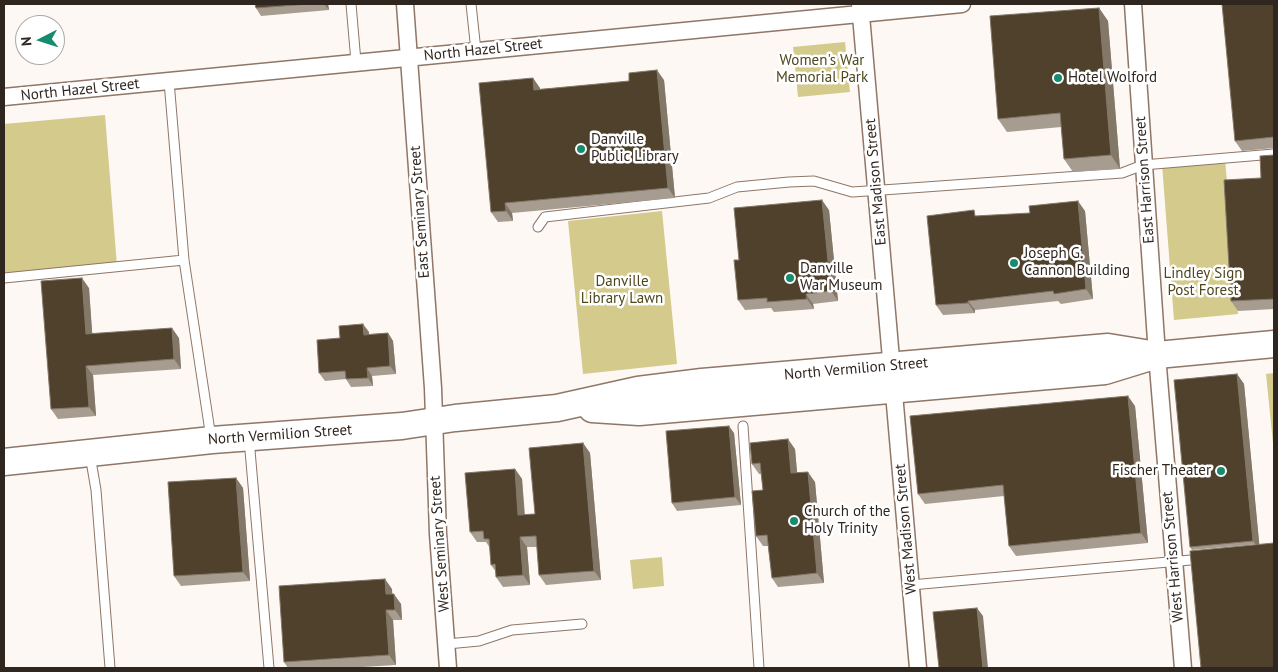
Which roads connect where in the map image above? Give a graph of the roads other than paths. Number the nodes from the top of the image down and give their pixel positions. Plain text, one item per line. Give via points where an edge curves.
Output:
1 (351, 4) edge
2 (405, 4) edge
3 (471, 4) edge
4 (962, 4) edge
5 (1133, 4) edge
6 (861, 8) edge
7 (476, 51) junction
8 (408, 57) junction
9 (356, 62) junction
10 (169, 81) junction
11 (4, 97) edge
12 (1274, 154) edge
13 (1143, 165) junction
14 (876, 190) junction
15 (538, 227) dead end
16 (184, 260) junction
17 (4, 278) edge
18 (1274, 344) edge
19 (1157, 355) junction
20 (892, 378) junction
21 (433, 420) junction
22 (743, 426) dead end
23 (249, 439) junction
24 (212, 440) junction
25 (90, 454) junction
26 (4, 462) edge
27 (1213, 558) edge
28 (1173, 562) junction
29 (910, 585) junction
30 (582, 624) dead end
31 (447, 644) junction
32 (110, 668) edge
33 (269, 668) edge
34 (448, 668) edge
35 (759, 668) edge
36 (918, 668) edge
37 (1183, 668) edge

1 - 9 lane
2 - 8 street, East Seminary Street
3 - 7 lane
4 - 6 street, North Hazel Street
5 - 13 street, East Harrison Street
6 - 7 street, North Hazel Street
6 - 14 street, East Madison Street
7 - 8 street, North Hazel Street
8 - 9 street, North Hazel Street
8 - 21 street, East Seminary Street
9 - 10 street, North Hazel Street
10 - 11 street, North Hazel Street
10 - 16 lane
12 - 13 lane
13 - 14 lane via 1122,173
13 - 19 street, East Harrison Street
14 - 15 lane via 852,192 814,181 736,187 709,198 545,217
14 - 20 street, East Madison Street
16 - 17 lane
16 - 24 lane
18 - 19 main road, North Vermilion Street
19 - 20 main road, North Vermilion Street via 1105,371
19 - 28 street, West Harrison Street
20 - 21 main road, North Vermilion Street via 640,412 557,408
20 - 29 street, West Madison Street
21 - 23 main road, North Vermilion Street via 402,426
21 - 31 street, West Seminary Street
22 - 35 lane
23 - 24 main road, North Vermilion Street
23 - 33 lane
24 - 25 main road, North Vermilion Street
25 - 26 main road, North Vermilion Street
25 - 32 lane via 96,490
27 - 28 lane
28 - 29 lane
28 - 37 street, West Harrison Street
29 - 36 street, West Madison Street
30 - 31 lane via 512,630 479,641
31 - 34 street, West Seminary Street

